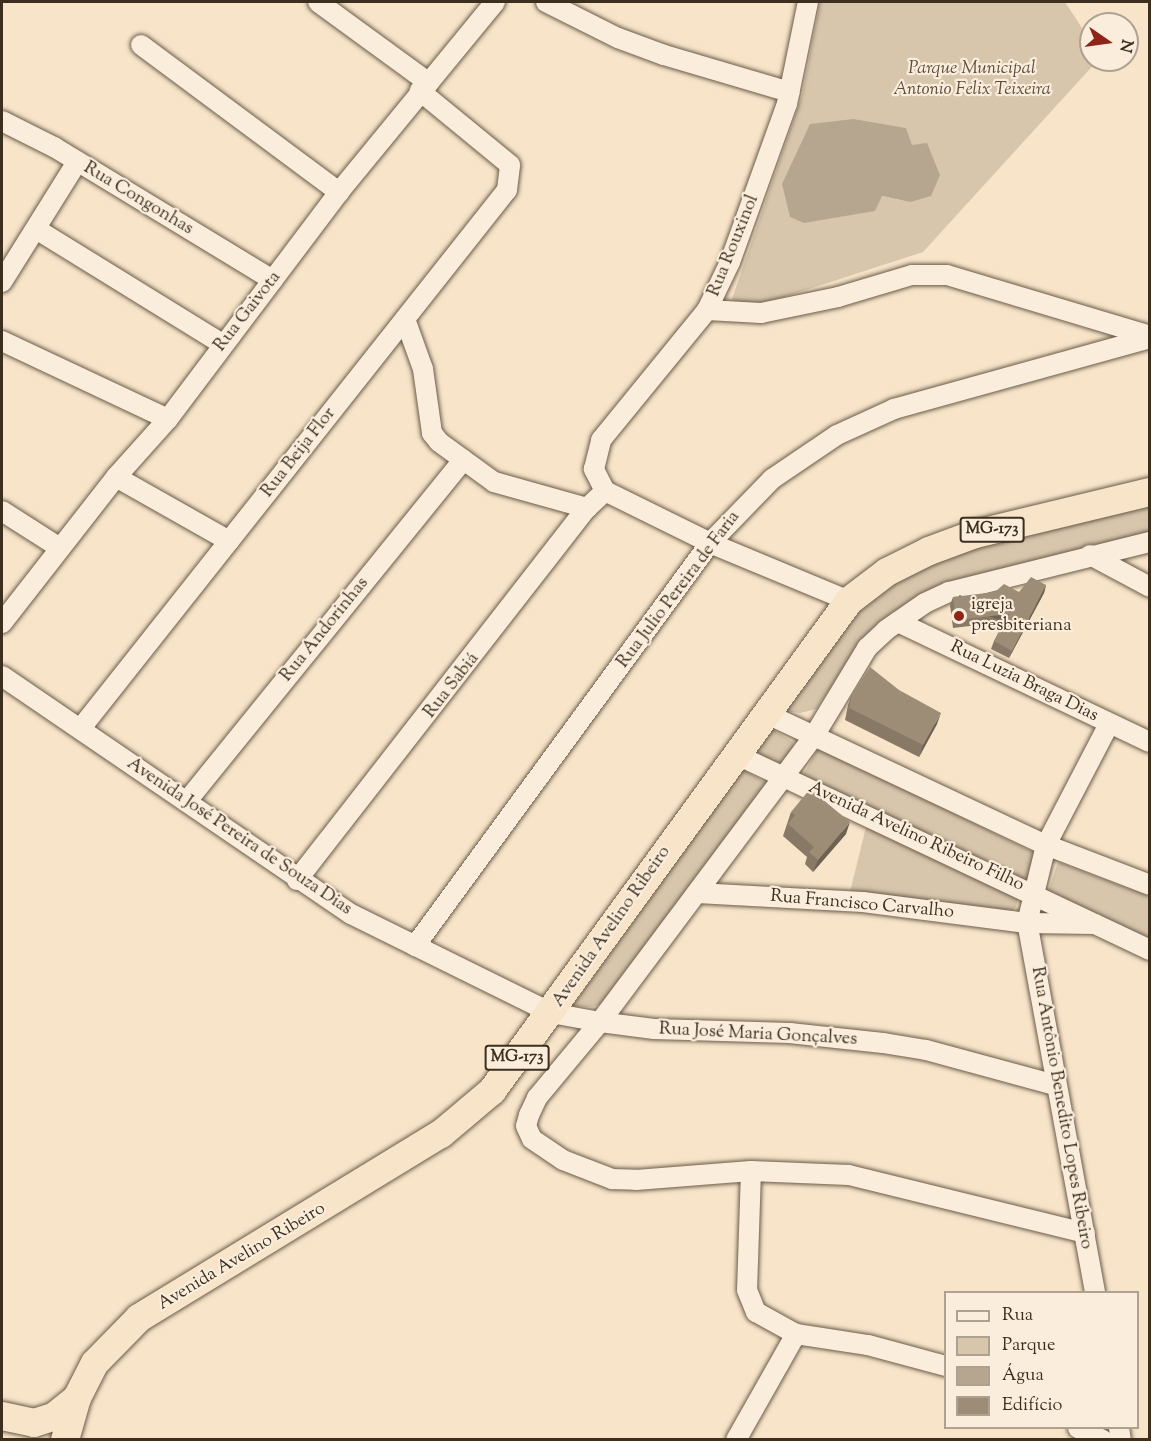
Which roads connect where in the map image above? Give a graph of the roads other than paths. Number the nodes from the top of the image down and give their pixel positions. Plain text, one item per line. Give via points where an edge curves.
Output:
1 (318, 2) edge
2 (495, 2) edge
3 (546, 2) edge
4 (808, 2) edge
5 (141, 45) dead end
6 (424, 87) junction
7 (790, 92) junction
8 (2, 121) edge
9 (77, 162) junction
10 (339, 192) junction
11 (36, 229) junction
12 (273, 280) junction
13 (2, 282) edge
14 (707, 310) junction
15 (405, 319) junction
16 (1149, 337) edge
17 (2, 341) edge
18 (222, 344) junction
19 (168, 419) junction
20 (463, 460) junction
21 (116, 477) junction
22 (605, 491) junction
23 (1149, 492) edge
24 (586, 508) junction
25 (2, 511) edge
26 (229, 541) junction
27 (1149, 542) edge
28 (710, 543) junction
29 (60, 548) junction
30 (1090, 555) junction
31 (1149, 587) edge
32 (849, 601) junction
33 (898, 622) junction
34 (2, 623) edge
35 (2, 676) edge
36 (767, 714) junction
37 (1109, 724) junction
38 (81, 728) junction
39 (814, 736) junction
40 (1149, 742) edge
41 (735, 754) junction
42 (787, 776) junction
43 (187, 801) junction
44 (1046, 845) junction
45 (297, 880) junction
46 (1149, 885) edge
47 (1032, 891) junction
48 (697, 893) junction
49 (1028, 923) junction
50 (1095, 924) junction
51 (415, 946) junction
52 (1149, 950) edge
53 (551, 1013) junction
54 (600, 1022) junction
55 (1055, 1085) junction
56 (751, 1171) junction
57 (1085, 1233) junction
58 (1095, 1291) edge
59 (796, 1334) junction
60 (944, 1366) edge
61 (77, 1398) junction
62 (2, 1416) edge
63 (2, 1428) edge
64 (1080, 1429) edge
65 (9, 1440) edge
66 (65, 1440) edge
67 (736, 1440) edge
68 (1103, 1440) edge

1 - 6 street
2 - 6 street, Rua Gaivota
3 - 7 street via 664,56
4 - 7 street, Rua Rouxinol
5 - 10 street
6 - 10 street, Rua Gaivota
6 - 15 street, Rua Beija Flor via 510,165 511,175 507,189
7 - 14 street, Rua Rouxinol via 730,262
8 - 9 street, Rua Congonhas
9 - 11 street
9 - 12 street, Rua Congonhas
10 - 12 street, Rua Gaivota
11 - 13 street
11 - 18 street
12 - 18 street, Rua Gaivota
14 - 16 street via 761,313 912,275 947,275
14 - 22 street, Rua Rouxinol via 601,440 594,469
15 - 20 street via 423,369 432,433
15 - 26 street, Rua Beija Flor
16 - 28 street, Rua Julio Pereira de Faria via 957,389 894,409 837,435 772,479
17 - 19 street
18 - 19 street, Rua Gaivota
19 - 21 street, Rua Gaivota
20 - 24 street via 478,473 510,489
20 - 43 street, Rua Andorinhas
21 - 26 street
21 - 29 street, Rua Gaivota
22 - 24 street, Rua Sabiá
22 - 28 street
23 - 32 highway, Avenida Avelino Ribeiro / MG-173 via 975,534 929,550 887,572
24 - 45 street, Rua Sabiá
25 - 29 street
26 - 38 street, Rua Beija Flor
27 - 30 street
28 - 32 street
28 - 51 street, Rua Julio Pereira de Faria
29 - 34 street, Rua Gaivota
30 - 31 street
30 - 33 street via 949,592
32 - 36 highway, Avenida Avelino Ribeiro / MG-173
33 - 37 street, Rua Luzia Braga Dias
33 - 39 street via 867,648
35 - 38 street, Avenida José Pereira de Souza Dias
36 - 39 street
36 - 41 highway, Avenida Avelino Ribeiro / MG-173
37 - 40 street, Rua Luzia Braga Dias
37 - 44 street, Rua Antônio Benedito Lopes Ribeiro
38 - 43 street, Avenida José Pereira de Souza Dias
39 - 42 street
39 - 44 street
41 - 42 street, Avenida Avelino Ribeiro Filho
41 - 53 highway, Avenida Avelino Ribeiro / MG-173
42 - 47 street, Avenida Avelino Ribeiro Filho
42 - 48 street
43 - 45 street, Avenida José Pereira de Souza Dias
44 - 46 street
44 - 47 street, Rua Antônio Benedito Lopes Ribeiro
45 - 51 street, Avenida José Pereira de Souza Dias via 351,914
47 - 49 street, Rua Antônio Benedito Lopes Ribeiro
47 - 50 street, Avenida Avelino Ribeiro Filho
48 - 49 street, Rua Francisco Carvalho via 863,902
48 - 54 street
49 - 50 street, Avenida Avelino Ribeiro Filho
49 - 55 street, Rua Antônio Benedito Lopes Ribeiro
50 - 52 street, Avenida Avelino Ribeiro Filho
51 - 53 street, Avenida José Pereira de Souza Dias
53 - 54 street, Rua José Maria Gonçalves
53 - 61 highway, Avenida Avelino Ribeiro / MG-173 via 477,1107 393,1164 140,1318 95,1363
54 - 55 street, Rua José Maria Gonçalves via 696,1032 790,1033 883,1043 926,1050
54 - 56 street via 537,1098 526,1126 532,1138 563,1160 612,1179
55 - 57 street, Rua Antônio Benedito Lopes Ribeiro
56 - 57 street via 849,1175
56 - 59 street via 748,1299 756,1312
57 - 58 street, Rua Antônio Benedito Lopes Ribeiro
59 - 60 street via 877,1347
59 - 67 street
61 - 62 highway, MG-173 via 45,1420 23,1422
61 - 66 highway, MG-173
63 - 65 highway
64 - 68 street

